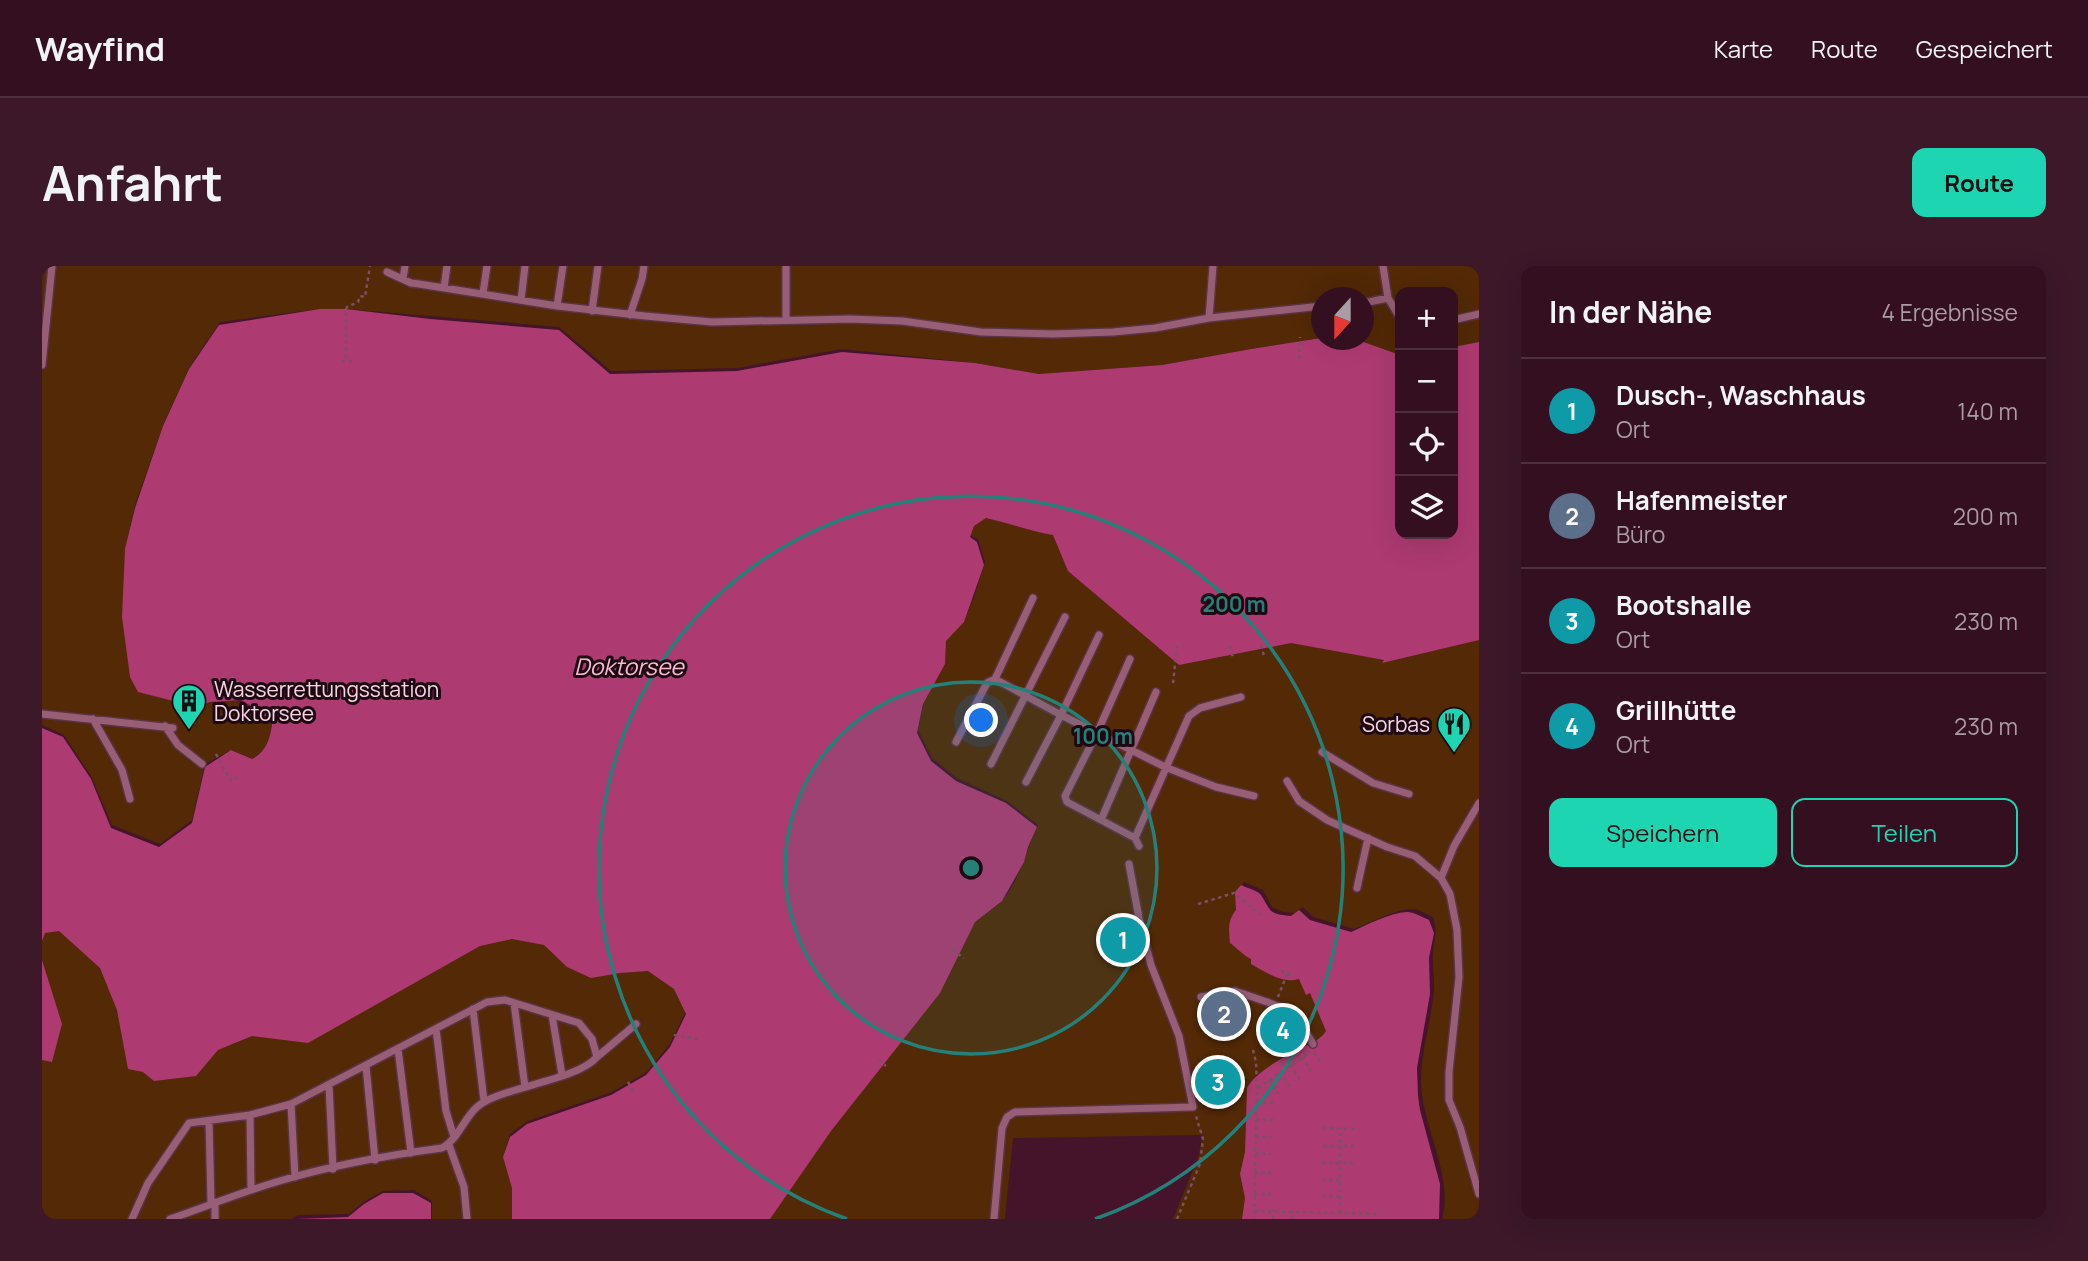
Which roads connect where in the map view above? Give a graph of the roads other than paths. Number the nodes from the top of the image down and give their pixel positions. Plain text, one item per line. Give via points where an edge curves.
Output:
1 (52, 266) edge
2 (405, 266) edge
3 (447, 266) edge
4 (487, 266) edge
5 (525, 266) edge
6 (563, 266) edge
7 (598, 266) edge
8 (644, 266) edge
9 (786, 266) edge
10 (1213, 266) edge
11 (1383, 266) edge
12 (387, 272) dead end
13 (403, 279) junction
14 (444, 288) junction
15 (483, 293) junction
16 (1388, 298) junction
17 (521, 300) junction
18 (1374, 301) edge
19 (557, 306) junction
20 (1311, 307) edge
21 (1395, 310) edge
22 (592, 311) junction
23 (1479, 314) edge
24 (630, 315) junction
25 (1209, 318) junction
26 (1458, 319) edge
27 (786, 320) junction
28 (42, 365) edge
29 (1033, 598) dead end
30 (1065, 617) dead end
31 (1099, 635) dead end
32 (1129, 659) dead end
33 (995, 679) junction
34 (1156, 692) dead end
35 (1026, 696) junction
36 (1241, 697) dead end
37 (42, 713) edge
38 (1061, 715) junction
39 (93, 719) junction
40 (1097, 733) junction
41 (956, 742) dead end
42 (1130, 750) junction
43 (1322, 752) dead end
44 (202, 764) dead end
45 (991, 764) dead end
46 (1165, 767) junction
47 (1287, 781) dead end
48 (1026, 782) dead end
49 (1409, 794) dead end
50 (1254, 796) dead end
51 (130, 799) dead end
52 (1479, 803) edge
53 (1101, 821) junction
54 (1368, 838) junction
55 (1129, 864) dead end
56 (1441, 878) junction
57 (1357, 888) dead end
58 (1201, 997) dead end
59 (514, 1003) junction
60 (473, 1009) junction
61 (552, 1015) junction
62 (636, 1024) dead end
63 (436, 1029) junction
64 (1313, 1044) dead end
65 (398, 1049) junction
66 (597, 1057) junction
67 (366, 1066) junction
68 (562, 1075) junction
69 (330, 1085) junction
70 (525, 1087) junction
71 (484, 1101) junction
72 (291, 1104) junction
73 (250, 1115) junction
74 (209, 1121) junction
75 (452, 1141) junction
76 (411, 1153) junction
77 (375, 1160) junction
78 (333, 1169) junction
79 (295, 1177) junction
80 (251, 1190) junction
81 (1479, 1194) edge
82 (213, 1202) junction
83 (175, 1218) edge
84 (132, 1219) edge
85 (215, 1219) edge
86 (467, 1219) edge
87 (994, 1219) edge

1 - 28 lane
2 - 13 lane
3 - 14 lane
4 - 15 lane
5 - 17 lane
6 - 19 lane
7 - 22 lane
8 - 24 lane
9 - 27 lane
10 - 25 lane
11 - 16 lane
12 - 13 lane
13 - 14 lane
14 - 15 lane
15 - 17 lane
16 - 18 lane
16 - 21 lane
17 - 19 lane
19 - 22 lane
20 - 25 lane
22 - 24 lane
23 - 26 lane
24 - 27 lane
25 - 27 lane via 1156,328 1053,334 981,332 902,321
29 - 33 lane
30 - 35 lane
31 - 38 lane
32 - 40 lane
33 - 35 lane
33 - 41 lane via 987,683
34 - 42 lane
35 - 38 lane
35 - 45 lane
36 - 46 lane via 1200,708 1189,716
37 - 39 lane
38 - 40 lane
38 - 48 lane
39 - 44 lane via 169,727 177,745
39 - 51 lane via 122,770
40 - 42 lane
40 - 53 lane via 1065,796 1067,802
42 - 46 lane
42 - 53 lane
43 - 49 lane via 1373,783
46 - 50 lane
46 - 53 lane via 1137,842
47 - 54 lane via 1299,801 1327,820
52 - 56 lane
54 - 56 lane via 1415,856
54 - 57 lane
55 - 87 lane via 1151,965 1179,1036 1193,1107 1015,1112 1002,1128
56 - 81 lane via 1450,894 1457,930 1459,977 1449,1100
58 - 64 lane via 1235,991 1290,1011
59 - 60 lane via 487,1002
59 - 61 lane
59 - 70 lane
60 - 63 lane
60 - 71 lane
61 - 66 lane via 579,1023 592,1039
61 - 68 lane
62 - 66 lane
63 - 65 lane
63 - 75 lane
65 - 67 lane
65 - 76 lane
66 - 68 lane
67 - 69 lane
67 - 77 lane
68 - 70 lane
69 - 72 lane
69 - 78 lane
70 - 71 lane
71 - 75 lane via 469,1114
72 - 73 lane
72 - 79 lane
73 - 74 lane
73 - 80 lane
74 - 82 lane
74 - 84 lane via 189,1123 148,1183
75 - 76 lane via 442,1148
75 - 86 lane
76 - 77 lane
77 - 78 lane
78 - 79 lane
79 - 80 lane
80 - 82 lane
82 - 83 lane
82 - 85 lane

